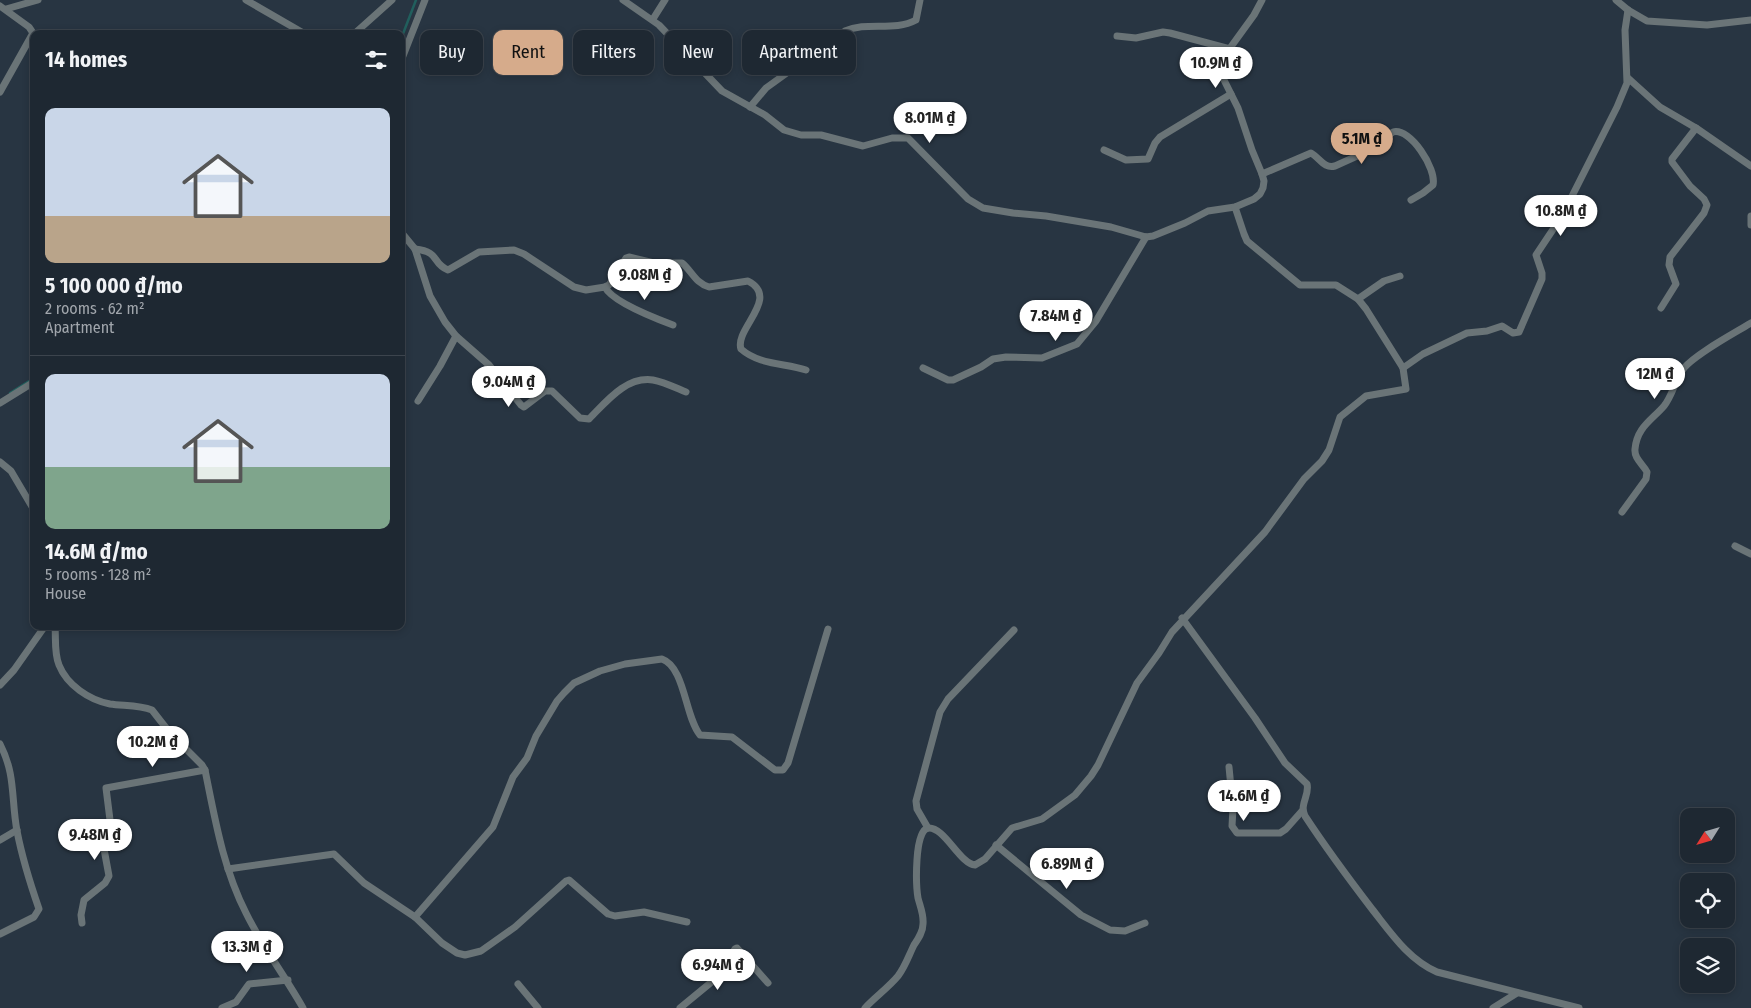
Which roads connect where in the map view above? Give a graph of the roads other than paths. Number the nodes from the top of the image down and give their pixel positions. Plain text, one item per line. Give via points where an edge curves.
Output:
1 (38, 0) edge
2 (246, 0) edge
3 (392, 0) edge
4 (425, 0) edge
5 (623, 0) edge
6 (665, 0) edge
7 (920, 0) edge
8 (1262, 0) edge
9 (1616, 0) edge
10 (14, 4) edge
11 (3, 8) edge
12 (1628, 10) junction
13 (653, 19) junction
14 (1751, 20) edge
15 (31, 30) edge
16 (298, 30) edge
17 (358, 30) edge
18 (1117, 36) dead end
19 (30, 38) edge
20 (1230, 49) junction
21 (405, 51) edge
22 (1628, 78) junction
23 (0, 92) edge
24 (1231, 94) junction
25 (750, 107) junction
26 (1696, 128) junction
27 (1104, 150) dead end
28 (1751, 166) edge
29 (1262, 174) junction
30 (1411, 200) dead end
31 (1235, 207) junction
32 (1751, 216) edge
33 (1751, 225) edge
34 (405, 237) edge
35 (1146, 237) junction
36 (415, 249) junction
37 (1400, 276) dead end
38 (605, 287) junction
39 (1358, 299) junction
40 (1661, 308) dead end
41 (1751, 323) edge
42 (672, 326) dead end
43 (456, 336) junction
44 (923, 368) dead end
45 (1403, 368) junction
46 (806, 370) dead end
47 (30, 385) edge
48 (686, 392) dead end
49 (418, 401) dead end
50 (0, 404) edge
51 (0, 462) edge
52 (30, 503) edge
53 (1622, 512) dead end
54 (1735, 546) dead end
55 (1751, 554) edge
56 (1182, 618) junction
57 (828, 629) dead end
58 (43, 630) edge
59 (55, 630) edge
60 (1014, 630) dead end
61 (0, 685) edge
62 (0, 744) edge
63 (1229, 767) dead end
64 (205, 770) junction
65 (1302, 811) junction
66 (928, 828) junction
67 (17, 830) junction
68 (0, 840) edge
69 (996, 845) junction
70 (228, 869) junction
71 (415, 917) junction
72 (687, 922) dead end
73 (82, 923) dead end
74 (1145, 924) dead end
75 (0, 934) edge
76 (288, 980) junction
77 (768, 983) dead end
78 (518, 984) dead end
79 (1517, 993) junction
80 (222, 1008) edge
81 (303, 1008) edge
82 (538, 1008) edge
83 (680, 1008) edge
84 (865, 1008) edge
85 (1493, 1008) edge
86 (1578, 1008) edge

1 - 10 street
2 - 16 street
3 - 17 street
4 - 21 street
5 - 13 street
6 - 13 street
7 - 25 street via 916,20 888,26 860,26 845,31 766,88
8 - 20 street
9 - 12 street
10 - 11 street
11 - 15 street
12 - 14 street via 1654,22 1707,25
12 - 22 street via 1625,37
13 - 25 street via 716,86
18 - 20 street via 1136,38 1170,32
19 - 23 street
20 - 24 street via 1221,70
22 - 26 street via 1660,107
22 - 45 street via 1617,107 1562,216 1536,255 1542,279 1519,332 1513,333 1502,326 1466,333 1423,354
24 - 27 street via 1160,137 1148,159 1126,160
24 - 29 street
25 - 35 street via 791,133 821,135 863,146 892,138 908,138 968,199 983,208 1111,227
26 - 28 street
26 - 40 street via 1672,162 1707,205 1670,257 1669,265 1676,284
29 - 30 street via 1311,153 1330,168 1366,152 1397,131 1418,147 1434,176 1433,184
29 - 31 street via 1264,181 1260,194
31 - 35 street via 1208,211 1179,226
31 - 39 street via 1248,241 1295,282 1306,286 1336,285
32 - 33 street
34 - 36 street
35 - 44 street via 1096,321 1077,344 1042,358 993,359 953,380
36 - 38 street via 432,253 448,270 479,252 519,251 574,288
36 - 43 street via 436,309
37 - 39 street via 1384,281
38 - 42 street via 630,307
38 - 46 street via 629,257 654,263 682,264 697,281 709,287 748,281 758,290 759,304 741,340 742,349 772,364 787,364
39 - 45 street
41 - 53 street via 1689,364 1664,405 1644,425 1634,449 1635,456 1647,472 1646,479
43 - 48 street via 489,366 524,407 545,391 552,390 584,420 589,419 616,392 635,382 653,380
43 - 49 street
45 - 56 street via 1406,388 1366,396 1343,413 1326,456 1265,532
47 - 50 street
51 - 52 street via 11,471
54 - 55 street
56 - 65 street via 1285,763 1307,784
56 - 69 street via 1137,683 1098,765 1081,788 1042,818 1012,828
57 - 71 street via 788,762 779,771 732,737 700,735 692,722 684,691 668,661 625,664 600,670 574,683 557,701 536,736 530,753 513,777 493,826
58 - 61 street
59 - 64 street via 59,664 73,685 99,701 152,710
60 - 66 street via 948,699 940,712 916,801
62 - 67 street via 11,772
63 - 65 street via 1232,826 1237,832 1280,833
64 - 70 street
64 - 73 street via 106,788 111,828 104,849 109,876 84,900
65 - 79 street via 1341,869 1411,956 1437,972
66 - 69 street via 943,836 971,864 980,863
66 - 84 street via 921,834 917,854 922,930 899,974
67 - 68 street
67 - 75 street via 39,909 34,917
69 - 74 street via 1088,919 1118,931
70 - 71 street via 334,854 364,883
70 - 76 street via 246,913
71 - 72 street via 457,953 472,954 515,927 569,880 608,914 644,912
76 - 80 street via 249,984 236,1002
76 - 81 street
77 - 83 street via 737,948 714,980
78 - 82 street
79 - 85 street
79 - 86 street

